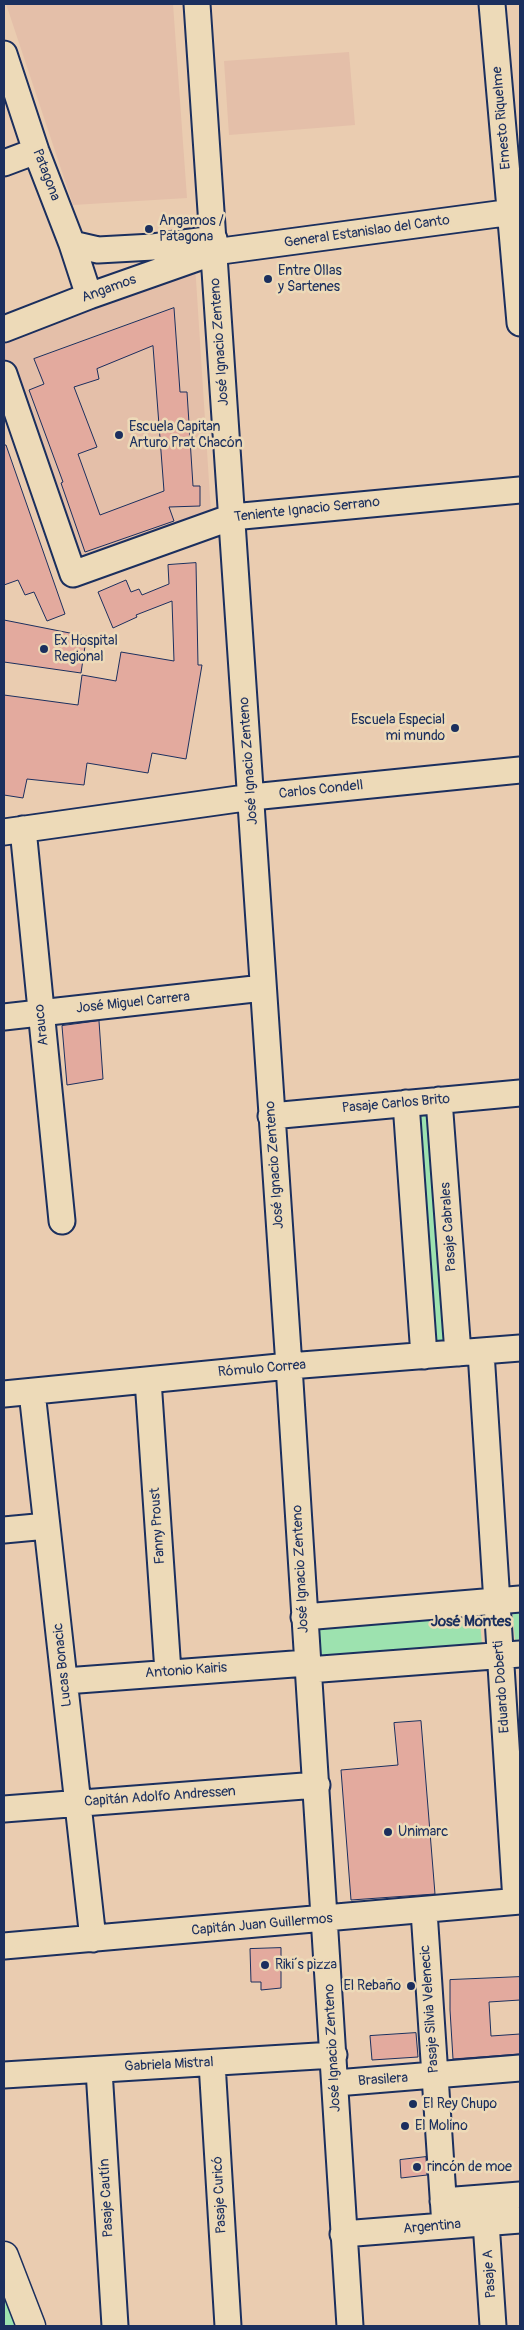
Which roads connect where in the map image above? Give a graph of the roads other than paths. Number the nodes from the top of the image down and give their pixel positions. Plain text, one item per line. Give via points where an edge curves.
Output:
1 (197, 4) edge
2 (492, 4) edge
3 (4, 54) edge
4 (36, 151) junction
5 (4, 163) edge
6 (515, 212) edge
7 (72, 244) junction
8 (214, 245) junction
9 (89, 296) junction
10 (520, 323) edge
11 (4, 329) edge
12 (4, 374) edge
13 (520, 490) edge
14 (232, 517) junction
15 (520, 770) edge
16 (252, 796) junction
17 (13, 831) edge
18 (263, 988) junction
19 (41, 1013) junction
20 (4, 1017) edge
21 (520, 1093) edge
22 (439, 1100) junction
23 (406, 1103) junction
24 (271, 1116) junction
25 (62, 1221) dead end
26 (520, 1348) edge
27 (470, 1353) junction
28 (424, 1356) junction
29 (289, 1366) junction
30 (148, 1380) junction
31 (32, 1392) junction
32 (4, 1394) edge
33 (47, 1526) junction
34 (4, 1530) edge
35 (508, 1600) edge
36 (304, 1617) junction
37 (510, 1655) edge
38 (307, 1666) junction
39 (168, 1672) junction
40 (65, 1681) junction
41 (316, 1785) junction
42 (78, 1803) junction
43 (4, 1809) edge
44 (518, 1901) edge
45 (424, 1911) junction
46 (325, 1919) junction
47 (93, 1939) junction
48 (4, 1946) edge
49 (334, 2055) junction
50 (212, 2063) junction
51 (520, 2068) edge
52 (99, 2070) junction
53 (4, 2076) edge
54 (435, 2076) junction
55 (336, 2084) junction
56 (520, 2195) edge
57 (443, 2201) junction
58 (520, 2220) edge
59 (486, 2222) junction
60 (445, 2226) junction
61 (343, 2234) junction
62 (4, 2256) edge
63 (31, 2326) edge
64 (114, 2326) edge
65 (228, 2326) edge
66 (350, 2326) edge
67 (493, 2326) edge

1 - 8 street, José Ignacio Zenteno
2 - 6 street, Ernesto Riquelme
3 - 4 street, Patagona
4 - 5 street
4 - 7 street, Patagona
6 - 8 street, General Estanislao del Canto
6 - 10 street, Ernesto Riquelme
7 - 8 street via 98,250
7 - 9 street, Patagona
8 - 9 street, Angamos
8 - 14 street, José Ignacio Zenteno
9 - 11 street, Angamos
12 - 14 street, Teniente Ignacio Serrano via 73,574
13 - 14 street, Teniente Ignacio Serrano
14 - 16 street, José Ignacio Zenteno
15 - 16 street, Carlos Condell
16 - 17 street, Carlos Condell
16 - 18 street, José Ignacio Zenteno
17 - 19 street, Arauco
18 - 19 street, José Miguel Carrera
18 - 24 street, José Ignacio Zenteno
19 - 20 street, José Miguel Carrera
19 - 25 street, Arauco
21 - 22 street, Pasaje Carlos Brito
22 - 23 street, Pasaje Carlos Brito
22 - 27 street, Pasaje Cabrales
23 - 24 street, Pasaje Carlos Brito
23 - 28 street
24 - 29 street, José Ignacio Zenteno
26 - 27 street, Rómulo Correa
27 - 28 street, Rómulo Correa
27 - 35 street, Eduardo Doberti
28 - 29 street, Rómulo Correa
29 - 30 street, Rómulo Correa
29 - 36 street, José Ignacio Zenteno
30 - 31 street, Rómulo Correa
30 - 39 street, Fanny Proust
31 - 32 street, Rómulo Correa
31 - 33 street, Lucas Bonacic
33 - 34 street
33 - 40 street, Lucas Bonacic
35 - 36 street
35 - 37 street, Eduardo Doberti
36 - 38 street, José Ignacio Zenteno
37 - 38 street, Antonio Kairis
37 - 44 street, Eduardo Doberti
38 - 39 street, Antonio Kairis
38 - 41 street, José Ignacio Zenteno
39 - 40 street, Antonio Kairis
40 - 42 street, Lucas Bonacic
41 - 42 street, Capitán Adolfo Andressen
41 - 46 street, José Ignacio Zenteno
42 - 43 street, Capitán Adolfo Andressen
42 - 47 street, Lucas Bonacic
44 - 45 street, Capitán Juan Guillermos
45 - 46 street, Capitán Juan Guillermos
45 - 54 street, Pasaje Silvia Velenecic
46 - 47 street, Capitán Juan Guillermos
46 - 49 street, José Ignacio Zenteno
47 - 48 street, Capitán Juan Guillermos
49 - 50 street, Gabriela Mistral
49 - 55 street, José Ignacio Zenteno
50 - 52 street, Gabriela Mistral
50 - 65 street, Pasaje Curicó
51 - 54 street, Brasilera
52 - 53 street, Gabriela Mistral
52 - 64 street, Pasaje Cautín
54 - 55 street, Brasilera
54 - 57 street, Pasaje Silvia Velenecic
55 - 61 street, José Ignacio Zenteno
56 - 57 street, Argentina
57 - 60 street, Pasaje Silvia Velenecic
58 - 59 street, Argentina
59 - 60 street, Argentina
59 - 67 street, Pasaje A
60 - 61 street, Argentina
61 - 66 street, José Ignacio Zenteno
62 - 63 main road

